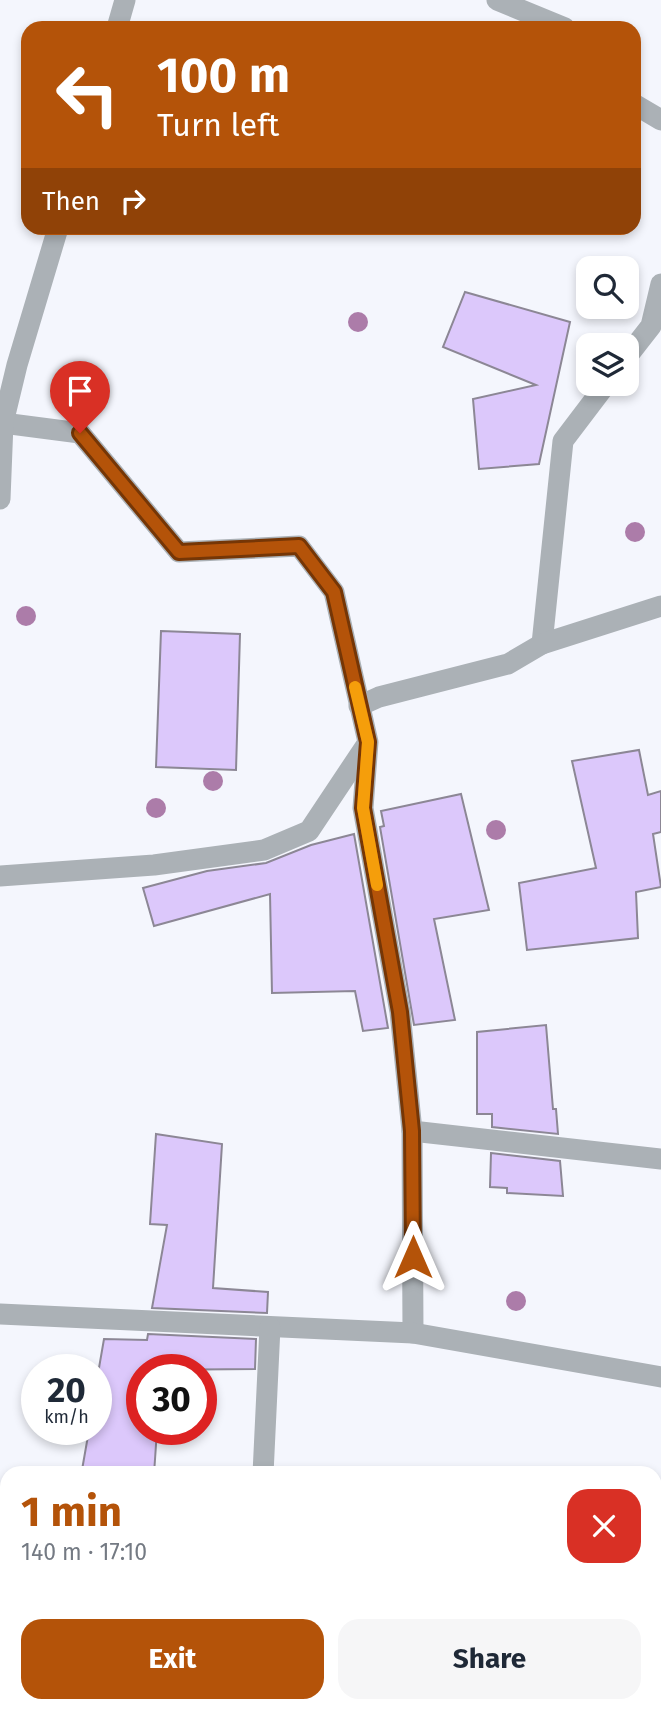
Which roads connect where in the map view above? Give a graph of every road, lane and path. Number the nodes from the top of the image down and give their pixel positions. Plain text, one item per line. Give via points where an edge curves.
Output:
1 (125, 0) edge
2 (497, 0) edge
3 (119, 21) edge
4 (548, 21) edge
5 (641, 108) edge
6 (661, 120) edge
7 (55, 235) edge
8 (661, 284) edge
9 (639, 341) edge
10 (8, 365) edge
11 (597, 396) edge
12 (3, 424) junction
13 (0, 499) edge
14 (661, 606) edge
15 (542, 645) junction
16 (359, 706) junction
17 (368, 742) junction
18 (0, 876) edge
19 (412, 1131) junction
20 (661, 1159) edge
21 (0, 1314) edge
22 (270, 1327) junction
23 (413, 1333) junction
24 (661, 1377) edge
25 (263, 1466) edge

1 - 3 street
2 - 4 street
5 - 6 street
7 - 10 street
8 - 9 street via 651,326
10 - 12 street
11 - 15 street via 563,441
12 - 13 street
12 - 16 street via 80,433 179,552 299,546 334,592
14 - 15 street
15 - 16 street via 508,664
16 - 17 street
17 - 18 street via 309,831 264,850
17 - 19 street via 363,808 400,1012
19 - 20 street
19 - 23 street
21 - 22 street
22 - 23 street
22 - 25 street
23 - 24 street

